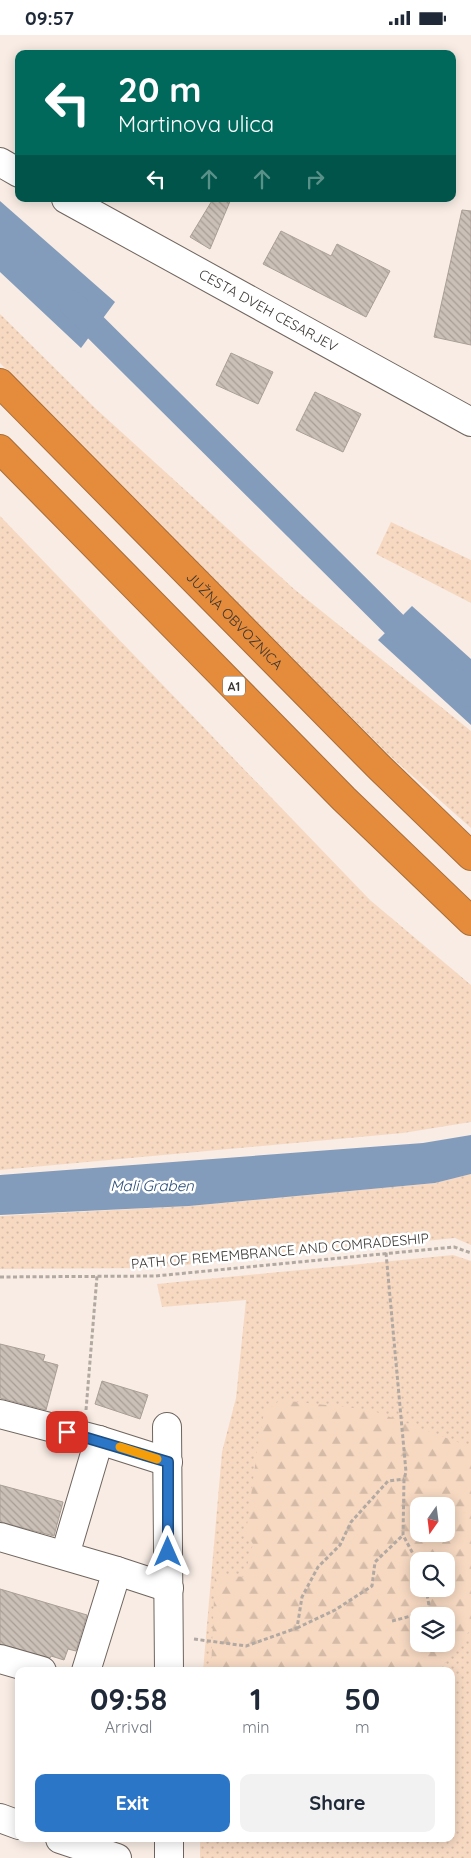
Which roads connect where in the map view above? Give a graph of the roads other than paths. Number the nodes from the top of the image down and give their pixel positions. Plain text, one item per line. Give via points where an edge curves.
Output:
1 (0, 162) edge
2 (15, 171) edge
3 (71, 202) edge
4 (0, 383) edge
5 (471, 422) edge
6 (0, 449) edge
7 (471, 855) edge
8 (471, 921) edge
9 (0, 1414) edge
10 (168, 1427) dead end
11 (91, 1438) junction
12 (168, 1462) junction
13 (0, 1537) edge
14 (65, 1555) junction
15 (117, 1571) junction
16 (168, 1588) junction
17 (0, 1659) edge
18 (28, 1667) edge
19 (87, 1667) edge
20 (169, 1667) edge
21 (0, 1818) edge
22 (15, 1824) edge
23 (69, 1842) edge
24 (169, 1842) edge
25 (117, 1858) edge
26 (169, 1858) edge

1 - 2 street
3 - 5 street, CESTA DVEH CESARJEV
4 - 7 highway, JUŽNA OBVOZNICA via 372,760
6 - 8 highway, A1 via 344,799
9 - 11 street
10 - 12 street
11 - 12 street
11 - 14 street
12 - 16 street
13 - 14 street
14 - 15 street
15 - 16 street
15 - 19 street
16 - 20 street
17 - 18 street
21 - 22 street
23 - 25 street
24 - 26 street

